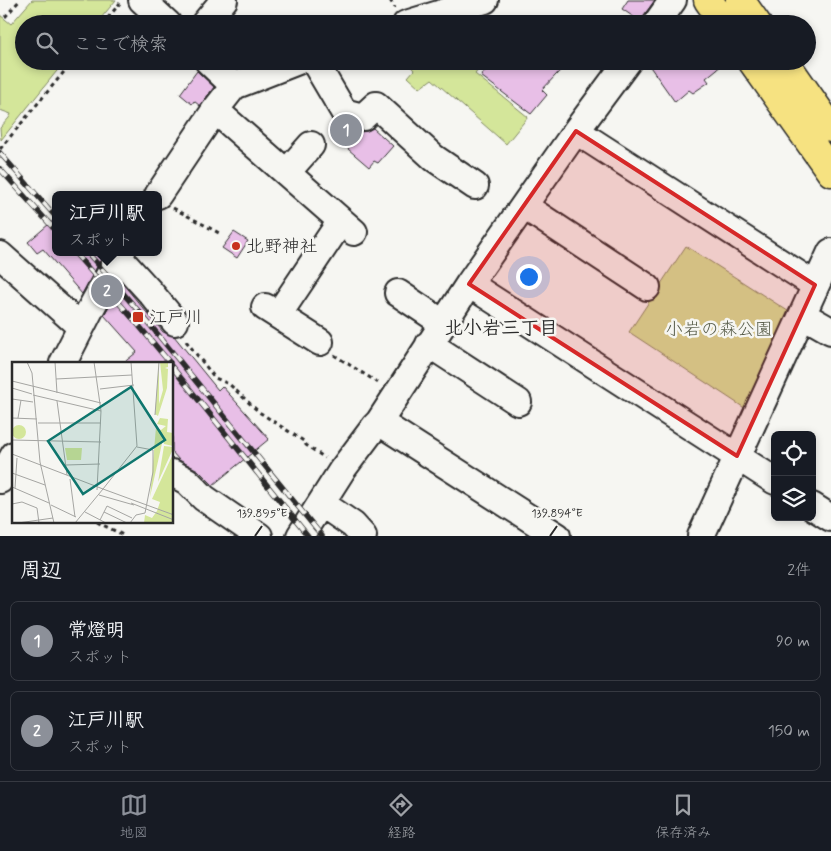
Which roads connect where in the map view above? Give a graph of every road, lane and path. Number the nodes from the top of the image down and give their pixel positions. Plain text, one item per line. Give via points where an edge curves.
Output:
1 (20, 0) edge
2 (123, 0) edge
3 (142, 0) edge
4 (224, 0) edge
5 (485, 0) edge
6 (673, 0) edge
7 (708, 0) edge
8 (740, 0) edge
9 (110, 15) edge
10 (158, 15) edge
11 (212, 15) edge
12 (436, 15) edge
13 (662, 15) edge
14 (719, 15) edge
15 (751, 15) edge
16 (5, 17) dead end
17 (66, 70) edge
18 (217, 70) edge
19 (275, 70) edge
20 (319, 70) edge
21 (621, 70) edge
22 (758, 70) edge
23 (790, 70) edge
24 (234, 86) junction
25 (216, 110) junction
26 (831, 128) edge
27 (576, 131) junction
28 (311, 144) dead end
29 (0, 149) edge
30 (287, 172) junction
31 (831, 172) edge
32 (475, 186) dead end
33 (163, 200) edge
34 (524, 206) junction
35 (219, 233) dead end
36 (831, 252) edge
37 (0, 255) edge
38 (119, 256) edge
39 (121, 256) edge
40 (469, 284) junction
41 (815, 284) junction
42 (647, 287) dead end
43 (398, 293) dead end
44 (803, 315) junction
45 (174, 322) joint
46 (81, 327) junction
47 (831, 332) edge
48 (436, 334) junction
49 (320, 342) joint
50 (64, 362) edge
51 (397, 395) junction
52 (518, 402) dead end
53 (379, 422) junction
54 (737, 456) junction
55 (342, 470) junction
56 (174, 474) edge
57 (771, 478) edge
58 (321, 503) junction
59 (816, 509) edge
60 (831, 518) edge
61 (101, 524) edge
62 (125, 536) edge
63 (259, 536) edge
64 (300, 536) edge
65 (363, 536) edge
66 (557, 536) edge
67 (701, 536) edge

1 - 16 path
2 - 9 path
3 - 10 street
4 - 11 street
5 - 12 street
6 - 13 street
7 - 14 main road
8 - 15 main road
17 - 29 path
18 - 24 street
19 - 24 street
20 - 32 street via 344,112 363,116 376,105 434,158
21 - 27 street
22 - 31 main road
23 - 26 main road
24 - 25 street
25 - 30 street
25 - 33 street
27 - 34 street
27 - 41 street
28 - 30 street
30 - 49 street via 347,226 272,311
33 - 35 path
34 - 40 street
34 - 42 street
36 - 41 street
37 - 46 street
38 - 46 street
39 - 45 street
40 - 48 street
40 - 54 street
41 - 44 street
43 - 48 street
44 - 47 street
44 - 54 street
45 - 55 path via 215,378 229,384 259,412
46 - 50 street
48 - 51 street
48 - 52 street
49 - 51 path via 321,347
51 - 53 street
53 - 55 street
53 - 66 street
54 - 57 street
54 - 67 street
55 - 58 street
56 - 63 street
58 - 64 street
58 - 65 street via 353,524
59 - 60 street
61 - 62 path

